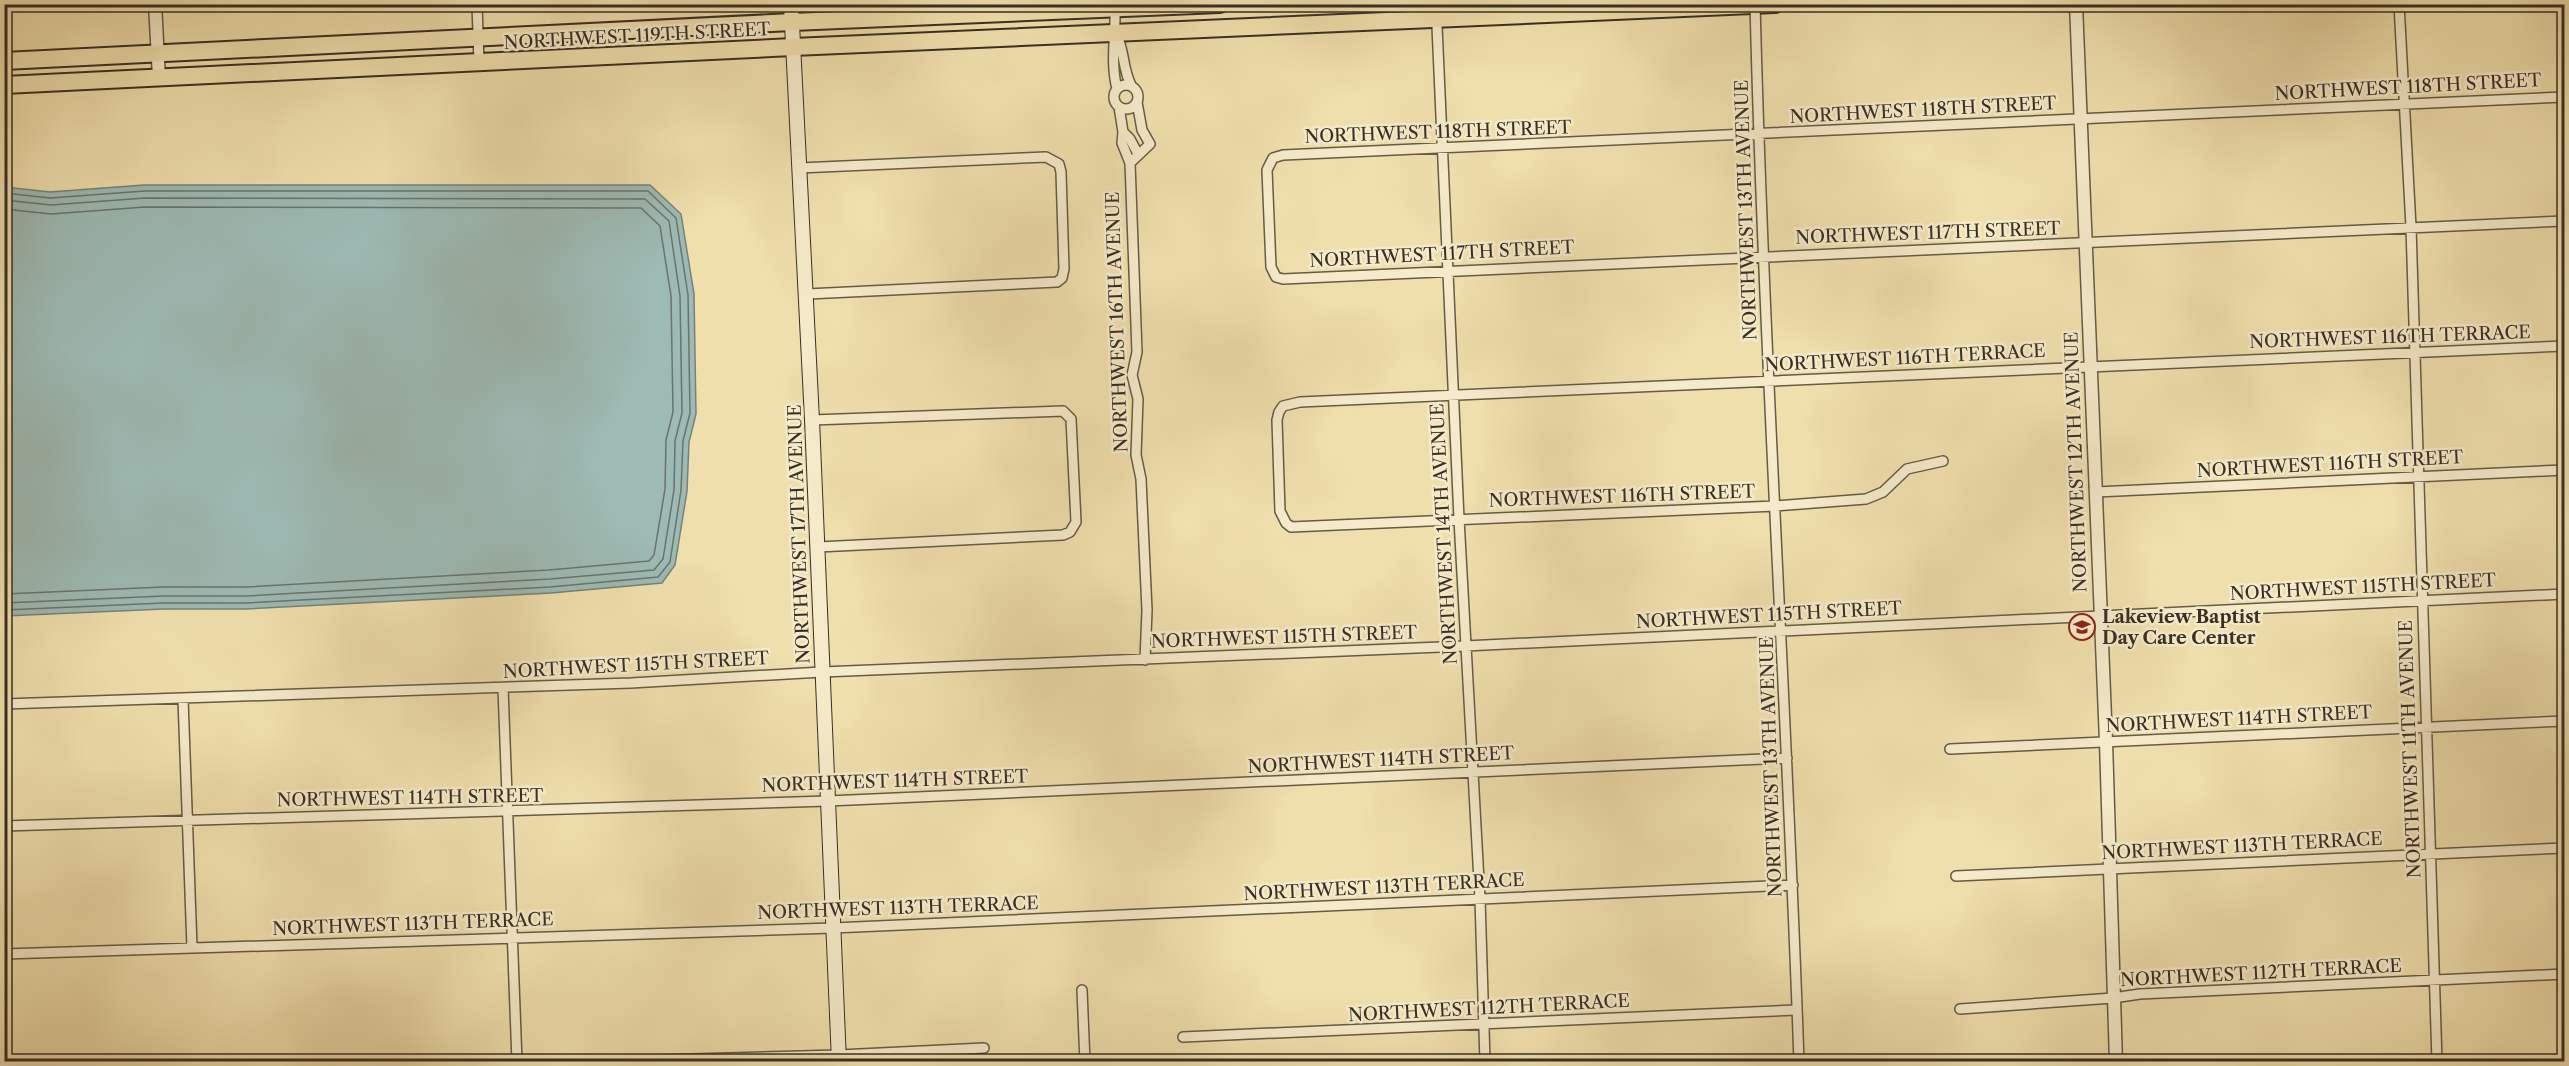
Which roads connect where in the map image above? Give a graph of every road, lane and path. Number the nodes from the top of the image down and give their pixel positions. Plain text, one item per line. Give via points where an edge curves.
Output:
1 (155, 4) edge
2 (477, 4) edge
3 (791, 4) edge
4 (1220, 4) edge
5 (1775, 4) edge
6 (2076, 4) edge
7 (2399, 4) edge
8 (1755, 5) edge
9 (1115, 7) edge
10 (1436, 12) edge
11 (792, 22) junction
12 (1116, 34) junction
13 (478, 38) junction
14 (793, 47) junction
15 (157, 54) junction
16 (4, 61) edge
17 (479, 63) junction
18 (159, 78) junction
19 (4, 85) edge
20 (1131, 85) junction
21 (1116, 89) junction
22 (2565, 97) edge
23 (1137, 102) junction
24 (2405, 103) junction
25 (1119, 107) junction
26 (2081, 118) junction
27 (1142, 130) junction
28 (1125, 134) junction
29 (1759, 135) junction
30 (1443, 149) junction
31 (1138, 154) junction
32 (1130, 163) junction
33 (799, 168) junction
34 (2565, 221) edge
35 (2411, 227) junction
36 (2086, 243) junction
37 (1763, 255) junction
38 (1447, 270) junction
39 (1293, 278) joint
40 (807, 294) junction
41 (2565, 346) edge
42 (2414, 353) junction
43 (2091, 366) junction
44 (1769, 381) junction
45 (1453, 395) junction
46 (812, 420) junction
47 (1943, 461) dead end
48 (2565, 470) edge
49 (2418, 476) junction
50 (2096, 492) junction
51 (1775, 506) junction
52 (1459, 519) junction
53 (1291, 527) joint
54 (818, 547) junction
55 (2565, 594) edge
56 (2421, 600) junction
57 (2100, 616) junction
58 (1782, 631) junction
59 (1465, 646) junction
60 (1145, 660) junction
61 (822, 672) junction
62 (503, 688) junction
63 (183, 699) junction
64 (4, 704) edge
65 (2565, 722) edge
66 (2426, 728) junction
67 (2106, 742) junction
68 (1950, 749) dead end
69 (1787, 758) junction
70 (1473, 772) junction
71 (828, 801) junction
72 (507, 812) junction
73 (187, 820) junction
74 (4, 826) edge
75 (2565, 848) edge
76 (2430, 854) junction
77 (2111, 868) junction
78 (1956, 876) dead end
79 (1793, 885) junction
80 (1480, 899) junction
81 (833, 928) junction
82 (513, 938) junction
83 (192, 947) junction
84 (4, 954) edge
85 (2565, 975) edge
86 (2434, 980) junction
87 (1082, 990) dead end
88 (2113, 998) junction
89 (1960, 1009) dead end
90 (1797, 1010) junction
91 (1484, 1025) junction
92 (1183, 1037) dead end
93 (984, 1048) dead end
94 (839, 1058) edge
95 (517, 1062) edge
96 (584, 1062) edge
97 (1085, 1062) edge
98 (1485, 1062) edge
99 (1799, 1062) edge
100 (2116, 1062) edge
101 (2437, 1062) edge

1 - 15 street
2 - 13 street
3 - 11 main road, NORTHWEST 17TH AVENUE
4 - 9 highway, NORTHWEST 119TH STREET
5 - 8 highway, NORTHWEST 119TH STREET
6 - 26 street, NORTHWEST 12TH AVENUE
7 - 24 street, NORTHWEST 11TH AVENUE
8 - 10 highway, NORTHWEST 119TH STREET
8 - 29 street, NORTHWEST 13TH AVENUE
9 - 11 highway, NORTHWEST 119TH STREET
9 - 12 street, NORTHWEST 16TH AVENUE
10 - 12 highway, NORTHWEST 119TH STREET
10 - 30 street, NORTHWEST 14TH AVENUE
11 - 13 highway, NORTHWEST 119TH STREET
11 - 14 main road, NORTHWEST 17TH AVENUE
12 - 14 highway, NORTHWEST 119TH STREET
12 - 20 street, NORTHWEST 16TH AVENUE
12 - 21 street, NORTHWEST 16TH AVENUE via 1112,46
13 - 15 highway, NORTHWEST 119TH STREET
13 - 17 street
14 - 17 highway, NORTHWEST 119TH STREET
14 - 33 main road, NORTHWEST 17TH AVENUE
15 - 16 highway, NORTHWEST 119TH STREET
15 - 18 street
17 - 18 highway, NORTHWEST 119TH STREET
18 - 19 highway, NORTHWEST 119TH STREET
20 - 21 street
20 - 23 street, NORTHWEST 16TH AVENUE via 1137,90
21 - 25 street, NORTHWEST 16TH AVENUE via 1114,100
22 - 24 street, NORTHWEST 118TH STREET
23 - 25 street via 1131,108
23 - 27 street, NORTHWEST 16TH AVENUE
24 - 26 street, NORTHWEST 118TH STREET
24 - 35 street, NORTHWEST 11TH AVENUE
25 - 28 street, NORTHWEST 16TH AVENUE
26 - 29 street, NORTHWEST 118TH STREET
26 - 36 street, NORTHWEST 12TH AVENUE
27 - 28 street
27 - 31 street, NORTHWEST 16TH AVENUE via 1150,144
28 - 31 street, NORTHWEST 16TH AVENUE
28 - 32 street, NORTHWEST 16TH AVENUE via 1122,143
29 - 30 street, NORTHWEST 118TH STREET
29 - 37 street, NORTHWEST 13TH AVENUE
30 - 38 street, NORTHWEST 14TH AVENUE
30 - 39 street, NORTHWEST 118TH STREET via 1273,158 1268,170 1271,267 1276,277
31 - 32 street, NORTHWEST 16TH AVENUE
32 - 60 street, NORTHWEST 16TH AVENUE via 1137,352 1132,375 1138,399 1136,455 1142,490
33 - 40 main road, NORTHWEST 17TH AVENUE
33 - 40 street via 1046,157 1059,165 1061,172 1062,278 1048,283
34 - 35 street, NORTHWEST 117TH STREET
35 - 36 street, NORTHWEST 117TH STREET
35 - 42 street, NORTHWEST 11TH AVENUE
36 - 37 street, NORTHWEST 117TH STREET
36 - 43 street, NORTHWEST 12TH AVENUE
37 - 38 street, NORTHWEST 117TH STREET
37 - 44 street, NORTHWEST 13TH AVENUE
38 - 39 street, NORTHWEST 117TH STREET
38 - 45 street, NORTHWEST 14TH AVENUE
40 - 46 main road, NORTHWEST 17TH AVENUE
41 - 42 street, NORTHWEST 116TH TERRACE
42 - 43 street, NORTHWEST 116TH TERRACE
42 - 49 street, NORTHWEST 11TH AVENUE
43 - 44 street, NORTHWEST 116TH TERRACE
43 - 50 street, NORTHWEST 12TH AVENUE
44 - 45 street, NORTHWEST 116TH TERRACE
44 - 51 street, NORTHWEST 13TH AVENUE
45 - 52 street, NORTHWEST 14TH AVENUE
45 - 53 street, NORTHWEST 116TH TERRACE via 1283,406 1277,420 1280,511
46 - 54 main road, NORTHWEST 17TH AVENUE
46 - 54 street via 1056,410 1067,413 1071,419 1076,522 1063,535
47 - 51 street, NORTHWEST 116TH STREET via 1907,469 1883,492 1866,499
48 - 49 street, NORTHWEST 116TH STREET
49 - 50 street, NORTHWEST 116TH STREET
49 - 56 street, NORTHWEST 11TH AVENUE
50 - 57 street, NORTHWEST 12TH AVENUE
51 - 52 street, NORTHWEST 116TH STREET
51 - 58 street, NORTHWEST 13TH AVENUE
52 - 53 street, NORTHWEST 116TH STREET
52 - 59 street, NORTHWEST 14TH AVENUE
54 - 61 main road, NORTHWEST 17TH AVENUE
55 - 56 street, NORTHWEST 115TH STREET
56 - 57 street, NORTHWEST 115TH STREET
56 - 66 street, NORTHWEST 11TH AVENUE
57 - 58 street, NORTHWEST 115TH STREET
57 - 67 street, NORTHWEST 12TH AVENUE
58 - 59 street, NORTHWEST 115TH STREET
58 - 69 street, NORTHWEST 13TH AVENUE
59 - 60 street, NORTHWEST 115TH STREET
59 - 70 street, NORTHWEST 14TH AVENUE
60 - 61 street, NORTHWEST 115TH STREET
61 - 62 street, NORTHWEST 115TH STREET
61 - 71 main road, NORTHWEST 17TH AVENUE
62 - 63 street, NORTHWEST 115TH STREET
62 - 72 street
63 - 64 street, NORTHWEST 115TH STREET
63 - 73 street
65 - 66 street, NORTHWEST 114TH STREET
66 - 67 street, NORTHWEST 114TH STREET
66 - 76 street, NORTHWEST 11TH AVENUE
67 - 68 street, NORTHWEST 114TH STREET
67 - 77 street, NORTHWEST 12TH AVENUE
69 - 70 street, NORTHWEST 114TH STREET
69 - 79 street, NORTHWEST 13TH AVENUE
70 - 71 street, NORTHWEST 114TH STREET
70 - 80 street, NORTHWEST 14TH AVENUE
71 - 72 street, NORTHWEST 114TH STREET
71 - 81 main road, NORTHWEST 17TH AVENUE
72 - 73 street, NORTHWEST 114TH STREET
72 - 82 street
73 - 74 street, NORTHWEST 114TH STREET
73 - 83 street
75 - 76 street, NORTHWEST 113TH TERRACE
76 - 77 street, NORTHWEST 113TH TERRACE
76 - 86 street, NORTHWEST 11TH AVENUE
77 - 78 street, NORTHWEST 113TH TERRACE
77 - 88 street, NORTHWEST 12TH AVENUE
79 - 80 street, NORTHWEST 113TH TERRACE
79 - 90 street, NORTHWEST 13TH AVENUE
80 - 81 street, NORTHWEST 113TH TERRACE
80 - 91 street, NORTHWEST 14TH AVENUE
81 - 82 street, NORTHWEST 113TH TERRACE
81 - 94 main road, NORTHWEST 17TH AVENUE
82 - 83 street, NORTHWEST 113TH TERRACE
82 - 95 street
83 - 84 street, NORTHWEST 113TH TERRACE
85 - 86 street, NORTHWEST 112TH TERRACE
86 - 88 street, NORTHWEST 112TH TERRACE
86 - 101 street, NORTHWEST 11TH AVENUE
87 - 97 street
88 - 89 street, NORTHWEST 112TH TERRACE
88 - 100 street, NORTHWEST 12TH AVENUE
90 - 91 street, NORTHWEST 112TH TERRACE
90 - 99 street, NORTHWEST 13TH AVENUE
91 - 92 street, NORTHWEST 112TH TERRACE
91 - 98 street, NORTHWEST 14TH AVENUE
93 - 94 street
94 - 96 street

